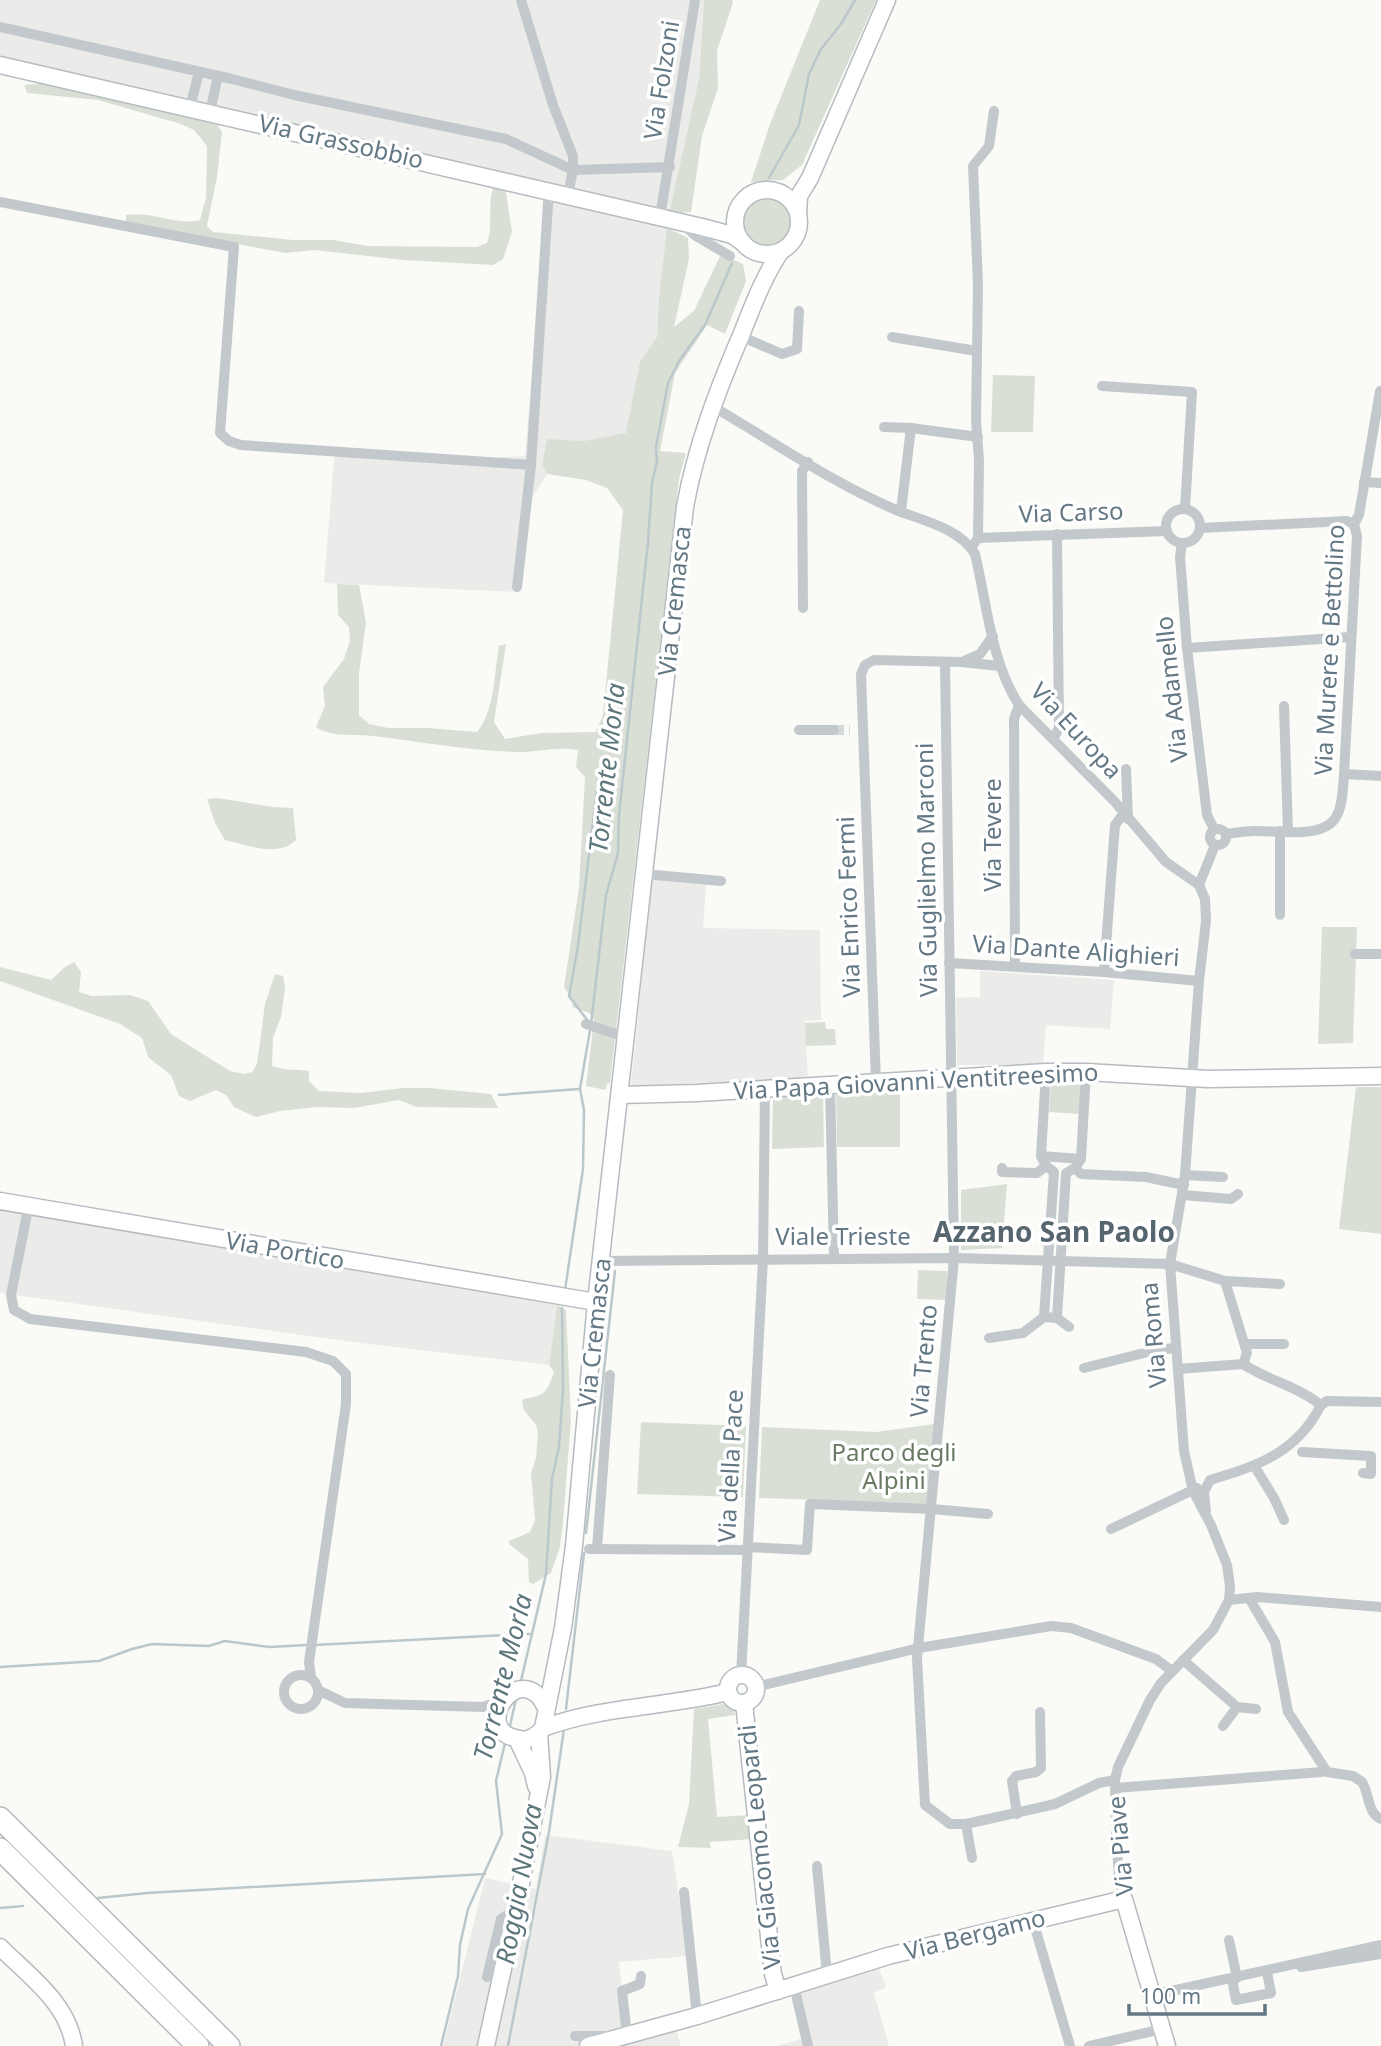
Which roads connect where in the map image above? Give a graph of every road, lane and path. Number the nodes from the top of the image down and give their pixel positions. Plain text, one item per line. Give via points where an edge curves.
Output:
1 (521, 0) edge
2 (695, 0) edge
3 (887, 0) edge
4 (0, 27) edge
5 (0, 65) edge
6 (199, 72) junction
7 (218, 76) junction
8 (190, 107) junction
9 (994, 111) dead end
10 (211, 112) junction
11 (670, 167) junction
12 (573, 170) junction
13 (813, 170) junction
14 (549, 190) junction
15 (779, 192) junction
16 (568, 195) junction
17 (0, 202) edge
18 (741, 202) junction
19 (798, 214) junction
20 (660, 217) junction
21 (682, 223) junction
22 (702, 226) junction
23 (745, 244) junction
24 (781, 251) junction
25 (730, 256) dead end
26 (758, 292) junction
27 (799, 311) dead end
28 (740, 336) junction
29 (892, 337) dead end
30 (978, 351) junction
31 (1102, 386) dead end
32 (1380, 391) edge
33 (712, 406) junction
34 (884, 427) dead end
35 (911, 428) junction
36 (978, 438) junction
37 (808, 462) junction
38 (531, 465) junction
39 (1364, 482) junction
40 (1381, 483) edge
41 (1185, 509) junction
42 (901, 512) junction
43 (1354, 524) junction
44 (1200, 528) junction
45 (1167, 531) junction
46 (1057, 534) junction
47 (978, 538) junction
48 (1182, 543) junction
49 (971, 548) junction
50 (517, 587) dead end
51 (803, 608) dead end
52 (993, 635) junction
53 (1350, 637) junction
54 (1187, 648) junction
55 (945, 662) junction
56 (961, 662) junction
57 (1000, 666) junction
58 (1019, 705) junction
59 (1284, 706) dead end
60 (799, 730) dead end
61 (834, 730) tunnel mouth
62 (850, 730) tunnel mouth
63 (863, 730) junction
64 (1053, 739) junction
65 (1126, 769) dead end
66 (1344, 774) junction
67 (1381, 776) edge
68 (1126, 816) junction
69 (1214, 829) junction
70 (1284, 831) junction
71 (1226, 834) junction
72 (1215, 845) junction
73 (644, 874) junction
74 (721, 881) dead end
75 (1199, 885) junction
76 (1280, 915) dead end
77 (1355, 954) dead end
78 (1381, 954) edge
79 (949, 964) junction
80 (1016, 967) junction
81 (1104, 972) junction
82 (1199, 981) junction
83 (586, 1024) dead end
84 (625, 1037) junction
85 (1046, 1072) junction
86 (1086, 1072) junction
87 (1381, 1076) edge
88 (951, 1078) junction
89 (1191, 1078) junction
90 (876, 1082) junction
91 (830, 1085) junction
92 (765, 1089) junction
93 (620, 1095) junction
94 (1047, 1164) junction
95 (1074, 1166) junction
96 (1002, 1168) dead end
97 (1223, 1178) dead end
98 (1184, 1185) junction
99 (1238, 1194) dead end
100 (0, 1201) edge
101 (24, 1206) junction
102 (834, 1258) junction
103 (954, 1258) junction
104 (763, 1259) junction
105 (1049, 1261) junction
106 (1061, 1261) junction
107 (1170, 1264) junction
108 (600, 1268) junction
109 (1225, 1281) junction
110 (1280, 1284) dead end
111 (570, 1299) junction
112 (596, 1303) junction
113 (1045, 1317) junction
114 (1057, 1318) junction
115 (1069, 1327) dead end
116 (989, 1338) dead end
117 (1284, 1343) dead end
118 (1245, 1344) junction
119 (1175, 1348) junction
120 (1243, 1364) junction
121 (1084, 1368) dead end
122 (1178, 1369) junction
123 (610, 1375) dead end
124 (1381, 1402) edge
125 (1321, 1405) junction
126 (1303, 1433) junction
127 (1302, 1451) junction
128 (1278, 1453) junction
129 (1255, 1467) junction
130 (1363, 1473) dead end
131 (1210, 1480) junction
132 (1193, 1491) junction
133 (932, 1509) junction
134 (988, 1514) dead end
135 (1209, 1520) junction
136 (1284, 1520) dead end
137 (1111, 1530) dead end
138 (748, 1548) junction
139 (1249, 1598) junction
140 (1229, 1600) junction
141 (1381, 1607) edge
142 (563, 1628) junction
143 (919, 1648) junction
144 (1183, 1660) junction
145 (309, 1662) junction
146 (1172, 1671) junction
147 (299, 1676) junction
148 (741, 1676) junction
149 (311, 1678) junction
150 (755, 1687) junction
151 (318, 1690) junction
152 (728, 1692) junction
153 (332, 1698) junction
154 (508, 1699) junction
155 (744, 1703) junction
156 (314, 1704) junction
157 (1237, 1707) junction
158 (1256, 1709) dead end
159 (1040, 1712) dead end
160 (544, 1721) junction
161 (1223, 1726) dead end
162 (510, 1736) junction
163 (1324, 1772) junction
164 (1115, 1784) junction
165 (537, 1795) junction
166 (1017, 1814) junction
167 (0, 1818) edge
168 (1381, 1819) edge
169 (966, 1824) junction
170 (0, 1849) edge
171 (972, 1858) dead end
172 (817, 1866) dead end
173 (684, 1892) dead end
174 (1124, 1899) junction
175 (516, 1909) junction
176 (1033, 1921) junction
177 (1229, 1940) dead end
178 (1381, 1945) edge
179 (0, 1947) edge
180 (1381, 1954) edge
181 (1270, 1971) junction
182 (827, 1975) junction
183 (641, 1976) dead end
184 (487, 1978) dead end
185 (1234, 1978) junction
186 (786, 1988) junction
187 (1153, 1995) junction
188 (697, 2016) junction
189 (1162, 2029) junction
190 (627, 2036) junction
191 (582, 2041) edge
192 (74, 2046) edge
193 (198, 2046) edge
194 (229, 2046) edge
195 (485, 2046) edge
196 (808, 2046) edge
197 (1070, 2046) edge
198 (1089, 2046) edge
199 (1167, 2046) edge

1 - 12 street via 573,156
2 - 11 street, Via Folzoni
3 - 13 main road
4 - 6 street
5 - 8 main road, Via Grassobbio
6 - 7 street
6 - 8 street
7 - 10 street
7 - 12 street via 506,139
8 - 10 main road, Via Grassobbio
9 - 30 street via 989,146 973,166
10 - 14 main road, Via Grassobbio
11 - 12 street, Via Folzoni
11 - 20 street, Via Folzoni
12 - 16 street
13 - 15 main road
13 - 19 main road via 799,196
14 - 16 main road, Via Grassobbio
14 - 38 street
15 - 18 main road via 760,191
15 - 19 main road
16 - 20 main road, Via Grassobbio
17 - 38 street via 234,247 220,433 229,442
18 - 22 main road
18 - 23 main road via 735,222
19 - 24 main road via 795,238
20 - 21 main road, Via Grassobbio
21 - 22 main road, Via Grassobbio
21 - 25 street, Via Grassobbio
22 - 23 main road, Via Grassobbio
23 - 24 main road via 764,254
23 - 26 main road, Via Cremasca via 759,269
24 - 26 main road, Via Cremasca
26 - 28 main road, Via Cremasca
27 - 28 street via 797,349 782,354
28 - 33 main road, Via Cremasca
29 - 30 street
30 - 36 street
31 - 41 street via 1192,393
32 - 39 street, Via Murere e Bettolino
33 - 37 street
33 - 73 main road, Via Cremasca via 685,507
34 - 35 street
35 - 36 street
35 - 42 street
36 - 47 street
37 - 42 street
37 - 51 street via 802,471
38 - 50 street
39 - 40 street
39 - 43 street, Via Murere e Bettolino
41 - 44 street via 1194,513
41 - 45 street via 1170,515
42 - 49 street via 949,531
43 - 44 street
43 - 53 street, Via Murere e Bettolino
44 - 48 street via 1196,537
45 - 46 street, Via Carso
45 - 48 street
46 - 47 street, Via Carso
46 - 64 street via 1059,728
47 - 49 street
48 - 54 street, Via Adamello
49 - 52 street, Via Europa
52 - 56 street via 980,654
52 - 57 street, Via Europa
53 - 54 street
53 - 66 street, Via Murere e Bettolino
54 - 69 street, Via Adamello via 1207,815
55 - 56 street, Via Enrico Fermi
55 - 63 street, Via Enrico Fermi via 874,660 865,665 861,674
55 - 79 street, Via Guglielmo Marconi
56 - 57 street, Via Enrico Fermi
57 - 58 street, Via Europa
58 - 64 street, Via Europa
58 - 80 street, Via Tevere via 1014,719
59 - 70 street, Via Murere e Bettolino
60 - 61 street
62 - 63 street
63 - 90 street, Via Enrico Fermi
64 - 68 street, Via Europa
65 - 68 street
66 - 67 street
66 - 70 street, Via Murere e Bettolino via 1336,818 1327,827
68 - 75 street, Via Europa via 1166,862
68 - 81 street via 1115,825
69 - 71 street, Via Murere e Bettolino
69 - 72 street via 1210,841
70 - 71 street, Via Murere e Bettolino
70 - 76 street, Via Murere e Bettolino
71 - 72 street via 1222,844
72 - 75 street
73 - 74 street
73 - 84 main road, Via Cremasca
75 - 82 street via 1206,921
77 - 78 street
79 - 80 street, Via Dante Alighieri
79 - 88 street, Via Guglielmo Marconi
80 - 81 street, Via Dante Alighieri
81 - 82 street, Via Dante Alighieri
82 - 89 street
83 - 84 street
84 - 93 main road, Via Cremasca
85 - 86 main road, Via Papa Giovanni Ventitreesimo
85 - 88 main road, Via Papa Giovanni Ventitreesimo
85 - 94 street
86 - 89 main road, Via Papa Giovanni Ventitreesimo
86 - 95 street
87 - 89 main road, Via Papa Giovanni Ventitreesimo
88 - 90 main road, Via Papa Giovanni Ventitreesimo
88 - 103 street, Via Guglielmo Marconi
89 - 98 street, Via Roma
90 - 91 main road, Via Papa Giovanni Ventitreesimo
91 - 92 main road, Via Papa Giovanni Ventitreesimo
91 - 102 street
92 - 93 main road, Via Papa Giovanni Ventitreesimo
92 - 104 street, Via della Pace
93 - 108 main road, Via Cremasca
94 - 95 street
94 - 95 street
94 - 96 street via 1037,1172 1002,1172
94 - 105 street
95 - 98 street via 1081,1174 1146,1177
95 - 106 street
97 - 98 street
98 - 99 street via 1231,1199
98 - 107 street, Via Roma
100 - 101 main road, Via Portico
101 - 111 main road, Via Portico
101 - 145 street via 28,1209 11,1295 14,1310 21,1315 306,1352 333,1361 346,1374 346,1404
102 - 103 street, Viale Trieste
102 - 104 street, Viale Trieste
103 - 105 street, Viale Trieste
103 - 133 street, Via Trento
104 - 108 street, Viale Trieste
104 - 138 street, Via della Pace
105 - 106 street, Viale Trieste
105 - 113 street
106 - 107 street, Viale Trieste
106 - 114 street
107 - 109 street, Viale Trieste
107 - 119 street, Via Roma
108 - 111 main road via 582,1294
108 - 112 main road, Via Cremasca
109 - 110 street, Viale Trieste
109 - 118 street
111 - 112 main road, Via Portico
112 - 142 main road, Via Cremasca
113 - 114 street
113 - 116 street via 1023,1333
114 - 115 street
117 - 118 street
118 - 120 street
119 - 121 street
119 - 122 street, Via Roma
120 - 122 street
120 - 125 street via 1295,1387
122 - 132 street, Via Roma via 1184,1451
123 - 138 street via 593,1549
124 - 125 street via 1327,1401
125 - 126 street
126 - 127 street
126 - 128 street
127 - 128 street
127 - 130 street via 1340,1457 1371,1455 1371,1474
128 - 129 street
129 - 131 street
129 - 136 street
131 - 132 street
131 - 135 street via 1204,1492
132 - 135 street
132 - 137 street
133 - 134 street
133 - 138 street via 810,1504 807,1550
133 - 143 street, Via Trento
135 - 140 street via 1227,1564
138 - 148 street, Via della Pace
139 - 140 street
139 - 141 street
139 - 163 street via 1275,1642 1288,1712
140 - 144 street, Via Piave via 1213,1630
142 - 154 main road, Via Cremasca via 540,1682
142 - 160 main road, Via Cremasca
143 - 146 street via 1051,1626 1071,1628 1156,1659
143 - 150 street
143 - 169 street, Via Trento via 925,1805 950,1824
144 - 146 street, Via Piave
144 - 157 street
145 - 147 street
145 - 149 street
146 - 164 street, Via Piave via 1150,1700 1122,1758
147 - 149 street
147 - 156 street via 285,1686 285,1698 292,1707 304,1709
148 - 150 main road
148 - 152 main road via 731,1681
149 - 151 street
150 - 155 main road via 752,1699
151 - 153 street
151 - 156 street
152 - 155 main road via 734,1701
152 - 160 main road
153 - 154 street via 345,1703
153 - 156 street
154 - 160 main road via 538,1696
154 - 162 main road, Via Cremasca
155 - 186 main road, Via Giacomo Leopardi via 773,1974
157 - 158 street
157 - 161 street
159 - 166 street via 1041,1768 1012,1781
160 - 162 main road via 527,1739
160 - 165 main road, Via Cremasca
162 - 165 main road, Via Cremasca via 533,1773
163 - 164 street
163 - 168 street via 1353,1776 1362,1782 1372,1811
164 - 166 street via 1099,1783 1055,1804
164 - 174 street, Via Piave
165 - 175 main road, Via Cremasca
166 - 169 street
167 - 194 highway
169 - 171 street
170 - 193 highway
172 - 182 street
173 - 188 street
174 - 176 main road, Via Bergamo
174 - 187 main road, Via Piave
175 - 184 street, Via Cremasca via 501,1919
175 - 195 main road, Via Cremasca
176 - 182 main road, Via Bergamo
176 - 197 street
177 - 185 street
178 - 181 street
179 - 192 main road via 56,2002
180 - 181 street
181 - 185 street
181 - 185 street via 1271,1993 1236,2000
182 - 186 main road, Via Bergamo
183 - 190 street via 640,1984 622,1991
185 - 187 street
186 - 188 main road, Via Bergamo
186 - 196 street
187 - 189 main road, Via Piave
188 - 190 main road, Via Bergamo
189 - 198 street
189 - 199 main road, Via Piave
190 - 191 main road, Via Bergamo

